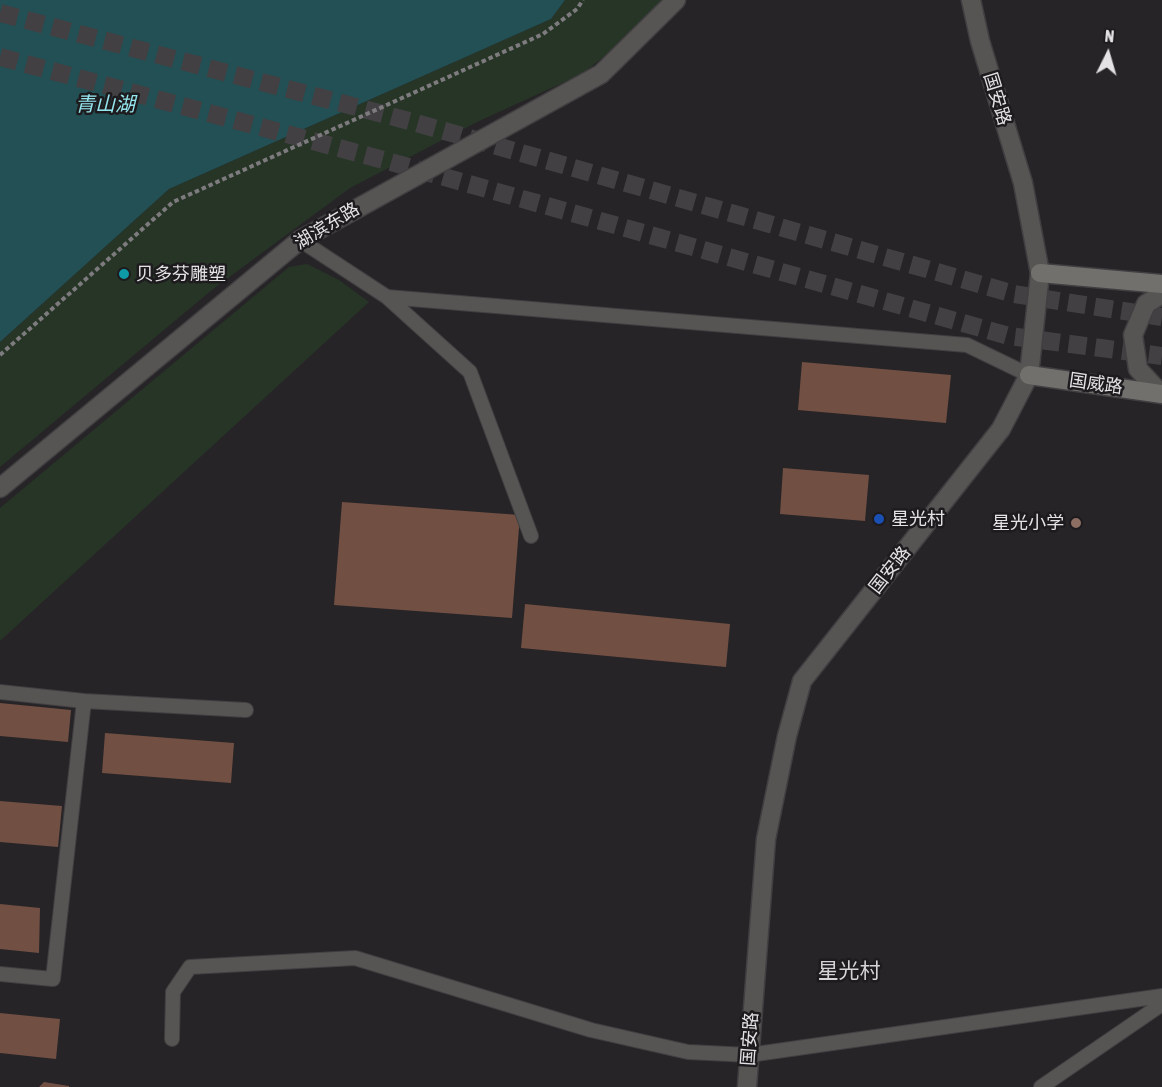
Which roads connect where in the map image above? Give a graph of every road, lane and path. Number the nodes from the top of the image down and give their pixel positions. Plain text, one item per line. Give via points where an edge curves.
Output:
1 (584, 0) edge
2 (676, 0) edge
3 (971, 0) edge
4 (300, 240) junction
5 (1040, 273) junction
6 (1162, 284) edge
7 (1162, 294) edge
8 (387, 297) junction
9 (0, 355) edge
10 (1029, 375) junction
11 (1162, 394) edge
12 (0, 488) edge
13 (531, 536) dead end
14 (0, 692) edge
15 (84, 701) junction
16 (246, 710) dead end
17 (0, 974) edge
18 (1162, 996) edge
19 (1162, 1004) edge
20 (172, 1039) dead end
21 (749, 1055) junction
22 (747, 1087) edge
23 (1041, 1087) edge

1 - 9 path via 543,34 173,202
2 - 4 street, 湖滨东路 via 601,74
3 - 5 street, 国安路 via 1023,183
4 - 8 lane
4 - 12 street, 湖滨东路
5 - 6 main road
5 - 10 street, 国安路
7 - 11 street via 1146,304 1133,335 1138,369
8 - 10 lane via 967,345
8 - 13 lane via 470,372
10 - 11 main road, 国威路
10 - 21 street, 国安路 via 1001,429 802,681 766,839
14 - 15 lane
15 - 16 lane
15 - 17 lane via 53,979
18 - 21 lane
19 - 23 lane
20 - 21 lane via 173,992 190,968 355,958 591,1030 688,1052
21 - 22 street, 国安路

